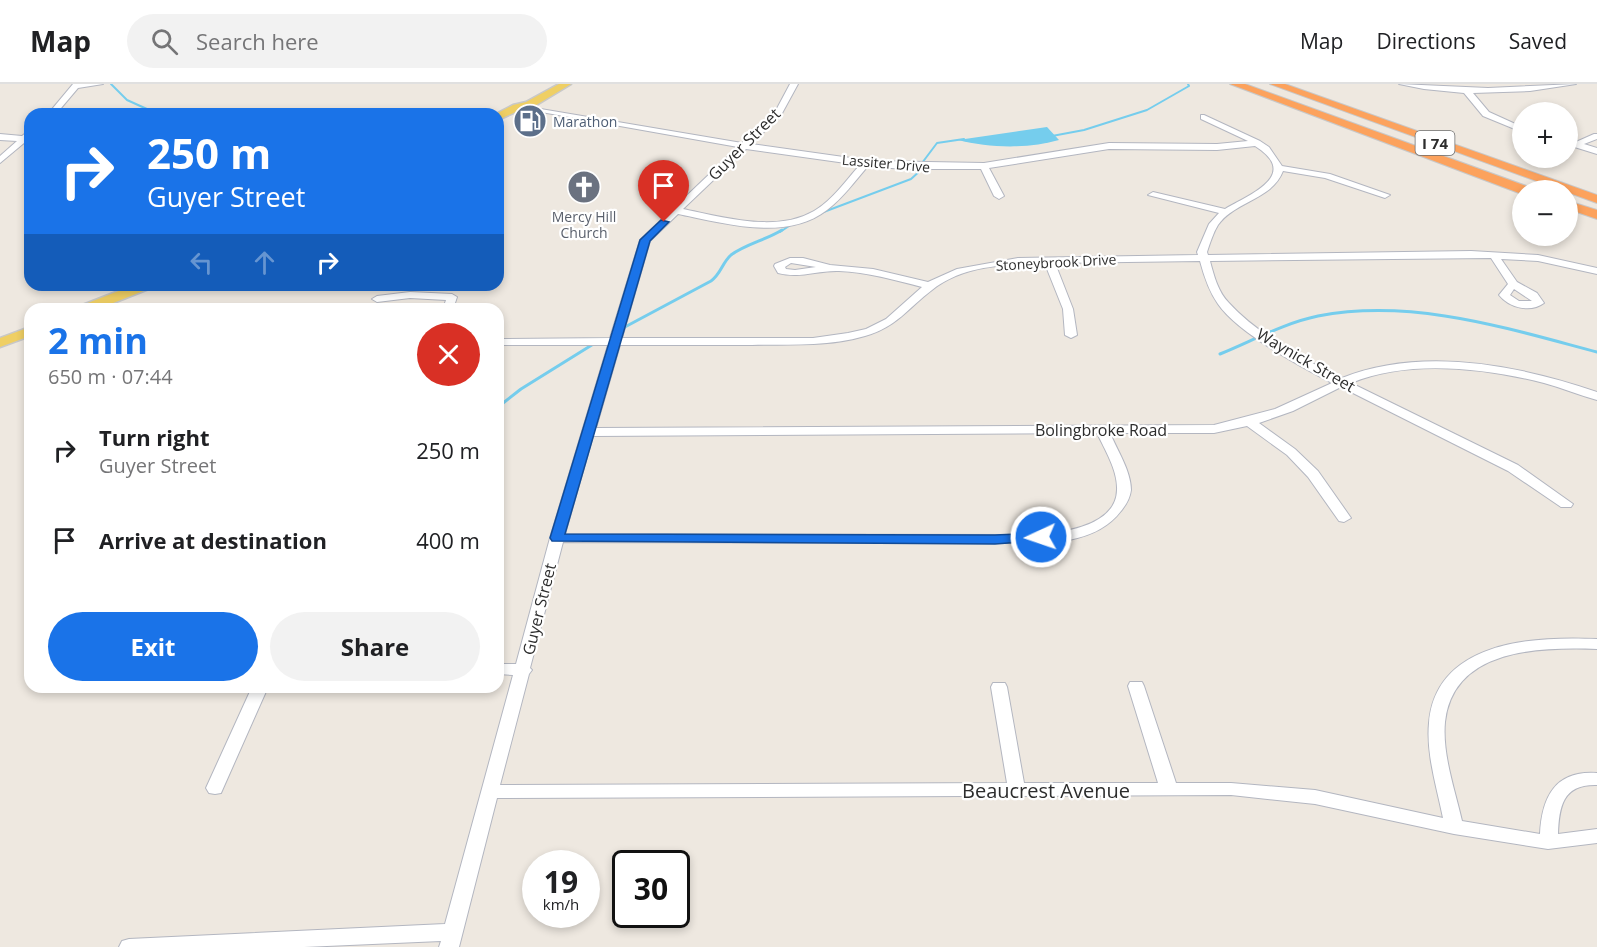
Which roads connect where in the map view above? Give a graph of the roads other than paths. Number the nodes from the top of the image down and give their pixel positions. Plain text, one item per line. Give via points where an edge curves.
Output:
1 (99, 84) edge
2 (552, 84) edge
3 (566, 84) edge
4 (794, 84) edge
5 (1235, 84) edge
6 (1275, 84) edge
7 (1403, 84) edge
8 (1572, 84) edge
9 (77, 85) edge
10 (1467, 91) junction
11 (517, 107) junction
12 (57, 108) edge
13 (504, 114) edge
14 (1204, 117) dead end
15 (1512, 126) edge
16 (1597, 136) edge
17 (0, 137) edge
18 (24, 137) edge
19 (24, 140) edge
20 (1578, 141) edge
21 (1257, 143) junction
22 (1578, 145) edge
23 (744, 146) junction
24 (1597, 151) edge
25 (0, 160) edge
26 (866, 163) junction
27 (984, 166) junction
28 (1279, 168) junction
29 (1512, 186) edge
30 (1153, 195) dead end
31 (1385, 195) dead end
32 (999, 196) dead end
33 (1597, 199) edge
34 (1578, 209) edge
35 (675, 211) junction
36 (1226, 212) junction
37 (1597, 215) edge
38 (1494, 255) junction
39 (1204, 258) junction
40 (1049, 260) junction
41 (828, 268) dead end
42 (1597, 271) edge
43 (1513, 284) dead end
44 (930, 286) junction
45 (131, 291) edge
46 (377, 298) dead end
47 (100, 303) edge
48 (450, 303) edge
49 (24, 333) edge
50 (1071, 334) dead end
51 (614, 341) junction
52 (504, 342) edge
53 (0, 343) edge
54 (1343, 383) junction
55 (1597, 396) edge
56 (1251, 423) junction
57 (1102, 430) junction
58 (590, 432) junction
59 (1566, 504) dead end
60 (1344, 518) dead end
61 (557, 538) junction
62 (1597, 644) edge
63 (504, 669) edge
64 (524, 670) junction
65 (1136, 686) dead end
66 (999, 687) dead end
67 (257, 693) edge
68 (1597, 779) edge
69 (215, 788) dead end
70 (1169, 789) junction
71 (1017, 790) junction
72 (489, 792) junction
73 (1454, 826) junction
74 (1597, 836) edge
75 (1548, 842) junction
76 (451, 940) edge
77 (129, 947) edge
78 (136, 947) edge

1 - 9 street
2 - 11 main road
3 - 11 main road via 529,105
4 - 23 street, Guyer Street via 777,115
5 - 29 highway, I 74
6 - 33 highway, I 74
7 - 10 street
8 - 10 street
9 - 12 street
10 - 15 street via 1486,114
11 - 13 main road
11 - 23 street, Lassiter Drive
14 - 21 street
16 - 20 street
17 - 18 street
19 - 25 street
21 - 27 street, Lassiter Drive via 1217,147 1109,146
21 - 28 street via 1273,156
22 - 24 street
23 - 26 street, Lassiter Drive
23 - 35 street, Guyer Street
26 - 27 street, Lassiter Drive
26 - 35 street via 826,206 800,219 749,224
27 - 32 street
28 - 31 street via 1327,176
28 - 36 street via 1270,186
30 - 36 street
34 - 37 highway
35 - 51 street, Guyer Street via 645,240
36 - 39 street via 1206,238
38 - 39 street, Stoneybrook Drive
38 - 42 street, Stoneybrook Drive via 1538,258
38 - 43 street
39 - 40 street, Stoneybrook Drive
39 - 54 street, Waynick Street via 1210,280 1224,304 1248,326 1310,367
40 - 44 street, Stoneybrook Drive via 992,264 966,270
40 - 50 street via 1068,309
41 - 44 street via 867,271
44 - 51 street, Stoneybrook Drive via 883,327 842,339
45 - 47 main road
46 - 48 street via 452,297
49 - 53 main road
51 - 52 street, Stoneybrook Drive
51 - 58 street, Guyer Street
54 - 55 street, Bolingbroke Road via 1392,369 1444,366 1522,375
54 - 56 street, Bolingbroke Road
54 - 59 street, Waynick Street via 1514,468
56 - 57 street, Bolingbroke Road via 1214,429
56 - 60 street via 1291,452 1313,474
57 - 58 street, Bolingbroke Road
57 - 61 street via 1124,486 1123,498 1106,520 1092,529 1064,536
58 - 61 street, Guyer Street
61 - 64 street, Guyer Street
62 - 73 street via 1522,646 1491,654 1456,676 1444,694 1437,722
63 - 64 street
64 - 72 street, Guyer Street
65 - 70 street
66 - 71 street
67 - 69 street
68 - 75 street via 1570,783 1560,791 1549,816
70 - 71 street, Beaucrest Avenue
70 - 73 street, Beaucrest Avenue via 1231,789 1315,797
71 - 72 street, Beaucrest Avenue
72 - 76 street, Guyer Street
73 - 75 street, Beaucrest Avenue
74 - 75 street, Beaucrest Avenue
76 - 78 street
77 - 78 street

